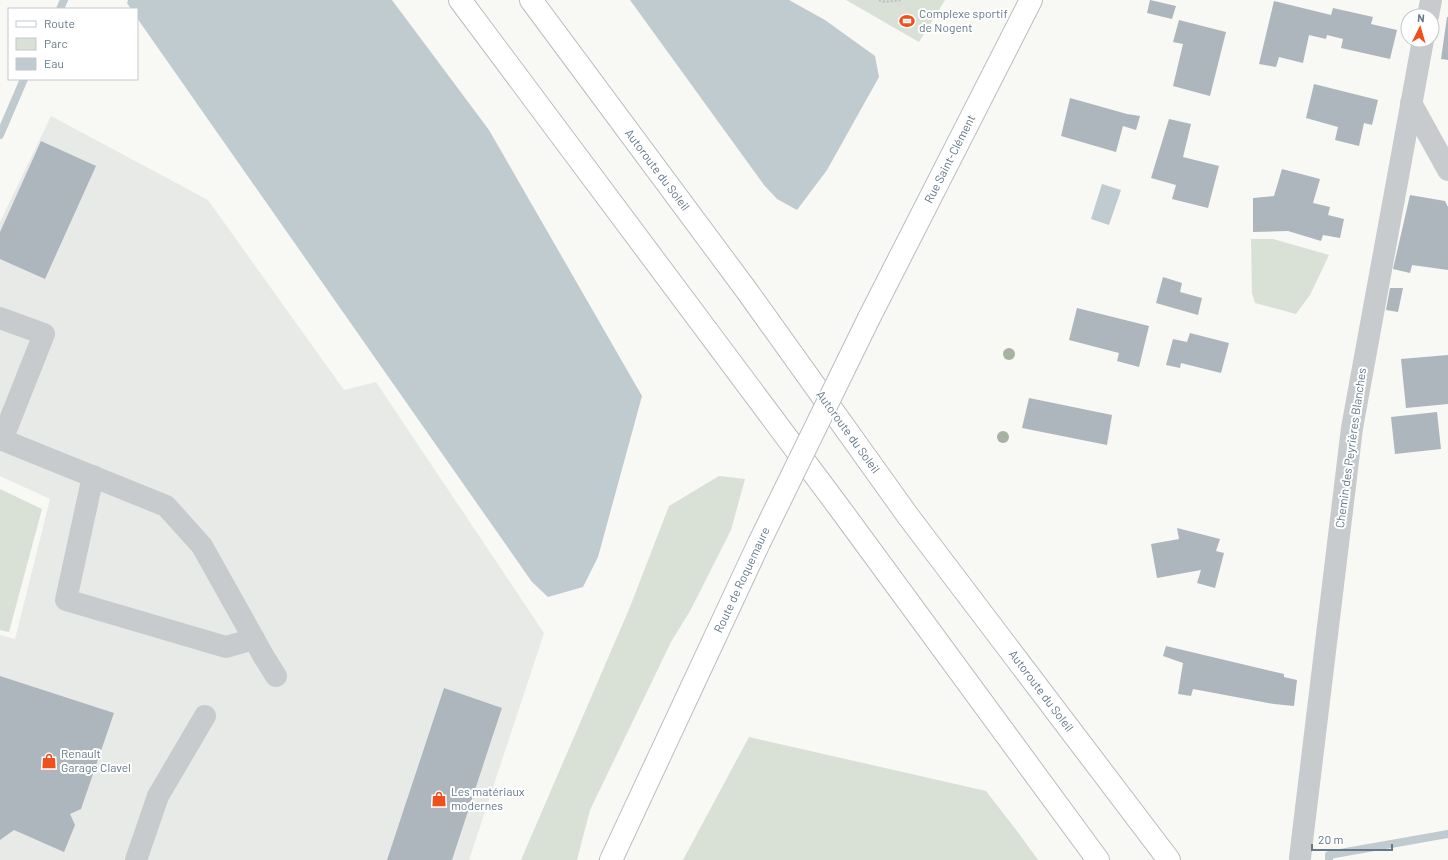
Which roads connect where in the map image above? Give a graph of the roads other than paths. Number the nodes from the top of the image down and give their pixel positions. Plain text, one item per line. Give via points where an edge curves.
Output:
1 (460, 0) edge
2 (531, 0) edge
3 (1032, 0) edge
4 (1421, 48) edge
5 (1411, 102) junction
6 (1448, 170) edge
7 (0, 318) edge
8 (869, 318) joint
9 (1, 439) edge
10 (93, 476) junction
11 (254, 639) junction
12 (276, 676) dead end
13 (205, 716) dead end
14 (612, 855) edge
15 (1300, 858) dead end
16 (136, 860) edge
17 (1098, 860) edge
18 (1169, 860) edge

1 - 17 main road via 838,506
2 - 18 main road, Autoroute du Soleil via 747,291 908,516
3 - 8 main road, Rue Saint-Clément
4 - 5 street, Chemin des Peyrières Blanches
5 - 6 street
5 - 15 street, Chemin des Peyrières Blanches via 1352,428
7 - 9 street via 44,334
8 - 14 main road, Route de Roquemaure, bridge via 759,543
9 - 10 street
10 - 11 street via 166,506 202,546
10 - 11 street via 66,600 226,647
11 - 12 street
13 - 16 street via 158,796

